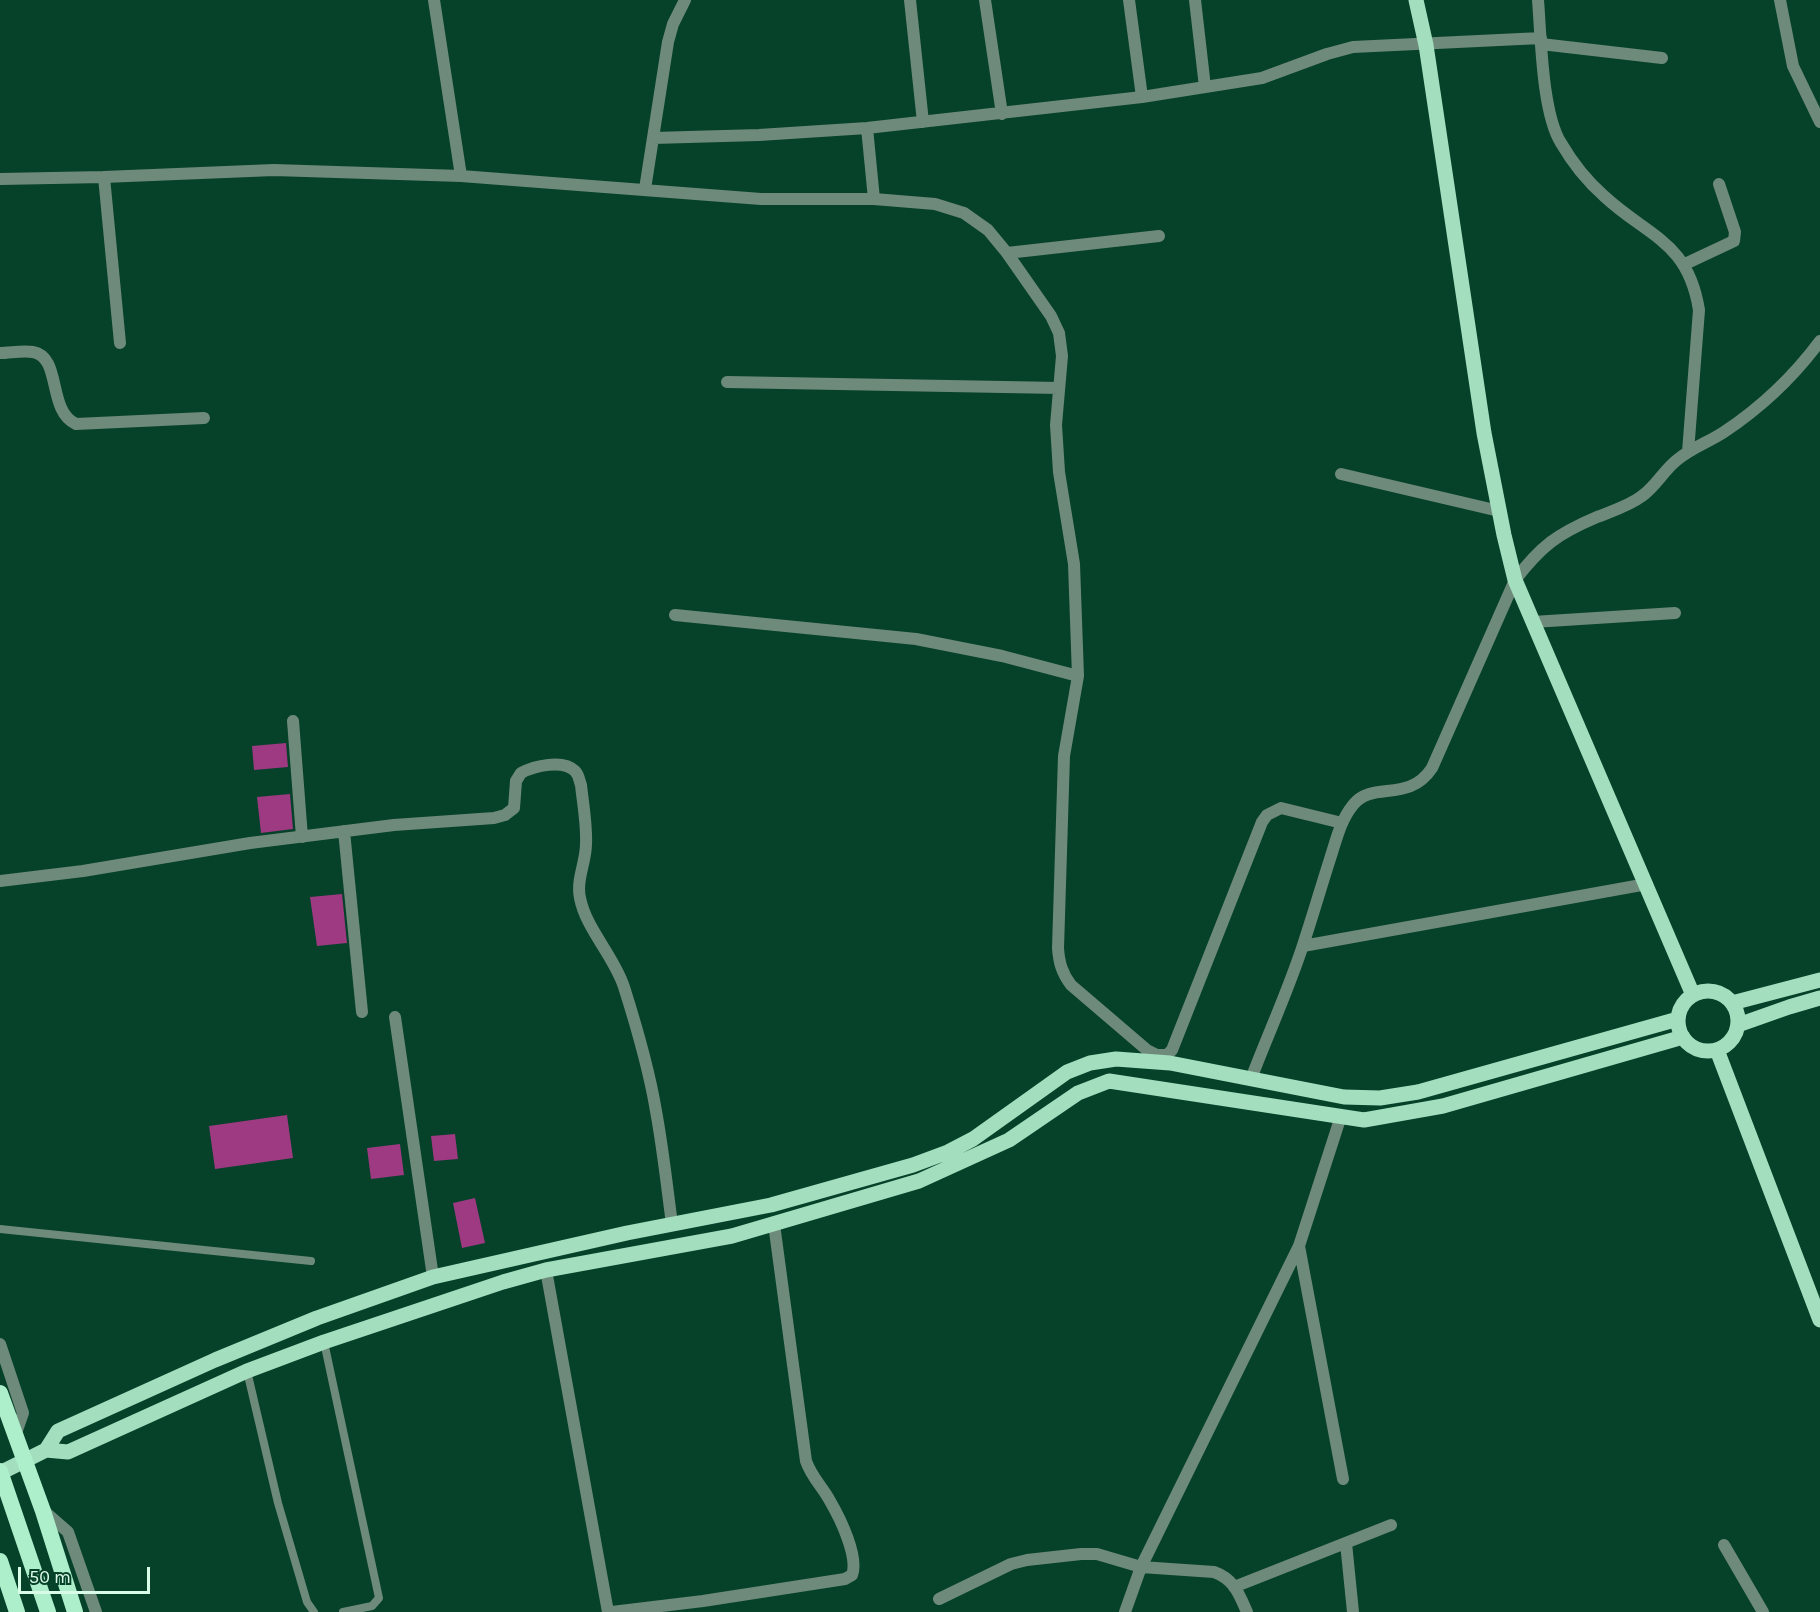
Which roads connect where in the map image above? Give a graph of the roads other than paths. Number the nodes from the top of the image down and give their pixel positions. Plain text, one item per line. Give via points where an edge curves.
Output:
1 (434, 0) edge
2 (685, 0) edge
3 (910, 0) edge
4 (985, 0) edge
5 (1129, 0) edge
6 (1195, 0) edge
7 (1416, 0) edge
8 (1538, 0) edge
9 (1780, 0) edge
10 (1541, 41) junction
11 (1426, 45) junction
12 (1662, 58) dead end
13 (1205, 87) junction
14 (1142, 97) junction
15 (1002, 114) junction
16 (923, 122) junction
17 (1820, 122) edge
18 (867, 128) junction
19 (653, 138) junction
20 (461, 176) junction
21 (104, 177) junction
22 (0, 179) edge
23 (1719, 184) dead end
24 (645, 189) junction
25 (874, 200) junction
26 (1158, 236) dead end
27 (1007, 253) junction
28 (1684, 264) junction
29 (1820, 341) edge
30 (120, 343) dead end
31 (0, 353) edge
32 (727, 382) dead end
33 (1059, 388) junction
34 (204, 418) dead end
35 (1688, 452) junction
36 (1341, 474) dead end
37 (1499, 512) junction
38 (1515, 580) junction
39 (1675, 613) dead end
40 (675, 615) dead end
41 (1533, 622) junction
42 (1078, 676) junction
43 (293, 721) dead end
44 (1342, 823) junction
45 (344, 831) junction
46 (302, 837) junction
47 (0, 880) edge
48 (1647, 884) junction
49 (1303, 946) junction
50 (1820, 980) edge
51 (1693, 995) junction
52 (1820, 998) edge
53 (1732, 1003) junction
54 (362, 1012) dead end
55 (395, 1017) dead end
56 (1678, 1019) junction
57 (1738, 1025) junction
58 (1683, 1037) junction
59 (1717, 1050) junction
60 (1251, 1079) junction
61 (1341, 1116) junction
62 (672, 1224) junction
63 (774, 1224) junction
64 (0, 1229) edge
65 (1299, 1246) junction
66 (311, 1261) dead end
67 (546, 1270) junction
68 (433, 1277) junction
69 (1820, 1320) edge
70 (324, 1342) junction
71 (0, 1344) edge
72 (247, 1371) junction
73 (0, 1393) edge
74 (15, 1436) junction
75 (46, 1450) junction
76 (24, 1461) junction
77 (0, 1472) edge
78 (1343, 1479) dead end
79 (43, 1511) junction
80 (1391, 1525) dead end
81 (1346, 1543) junction
82 (1724, 1545) dead end
83 (0, 1561) edge
84 (1141, 1567) junction
85 (1234, 1587) junction
86 (939, 1599) dead end
87 (703, 1607) edge
88 (17, 1612) edge
89 (48, 1612) edge
90 (75, 1612) edge
91 (96, 1612) edge
92 (314, 1612) edge
93 (343, 1612) edge
94 (610, 1612) edge
95 (1125, 1612) edge
96 (1247, 1612) edge
97 (1353, 1612) edge
98 (1763, 1612) edge

1 - 20 street
2 - 19 street via 668,42
3 - 16 street
4 - 15 street
5 - 14 street
6 - 13 street
7 - 11 main road
8 - 10 street
9 - 17 street via 1793,66
10 - 11 street
10 - 12 street
10 - 28 street via 1551,119 1559,141 1604,196 1667,244
11 - 13 street via 1353,47 1262,78
11 - 37 main road
13 - 14 street
14 - 15 street
15 - 16 street
16 - 18 street
18 - 19 street
18 - 25 street
19 - 24 street
20 - 21 street via 274,170
20 - 24 street
21 - 22 street
21 - 30 street
23 - 28 street via 1735,232 1734,241
24 - 25 street via 761,199
25 - 27 street via 950,207 988,230
26 - 27 street
27 - 33 street via 1059,333
28 - 35 street via 1696,289 1699,310
29 - 35 street via 1807,359 1759,405 1724,432
31 - 34 street via 42,355 48,363 62,413 76,424
32 - 33 street
33 - 42 street via 1059,472 1074,564
35 - 38 street via 1644,495 1548,542
36 - 37 street
37 - 38 main road
38 - 41 main road
38 - 44 street via 1432,768 1406,789 1362,798
39 - 41 street
40 - 42 street via 916,639
41 - 48 main road
42 - 44 street via 1064,756 1059,963 1071,985 1147,1050 1157,1055 1172,1050 1267,814 1281,808
43 - 46 street
44 - 49 street
45 - 46 street
45 - 54 street
45 - 62 street via 494,818 514,808 516,781 521,773 562,765 575,771 581,785 586,844 579,897 624,985 656,1111
46 - 47 street
48 - 49 street
48 - 51 main road
49 - 60 street
50 - 53 main road
51 - 53 main road via 1713,992
51 - 56 main road via 1680,1010
52 - 57 main road
53 - 57 main road
55 - 68 street
56 - 58 main road
56 - 60 main road via 1418,1092 1380,1098 1344,1097
57 - 59 main road via 1733,1037
58 - 59 main road via 1695,1048
58 - 61 main road via 1443,1106 1364,1120
59 - 69 main road
60 - 62 main road via 1156,1061 1116,1059 1090,1063 1067,1072 973,1139 948,1152 771,1205
61 - 63 main road via 1109,1081 1078,1093 1009,1140 919,1180
61 - 65 street
62 - 68 main road
63 - 67 main road via 732,1236
63 - 87 street via 806,1461 841,1523 854,1569 845,1579
64 - 66 lane
65 - 78 street
65 - 84 street
67 - 70 main road
67 - 94 street
68 - 75 main road via 215,1360 58,1431
70 - 72 main road
70 - 93 lane via 379,1598 372,1606
71 - 74 street via 22,1413
72 - 75 main road via 68,1452
72 - 92 lane via 278,1503 307,1602
73 - 74 highway
74 - 76 highway
75 - 76 main road
76 - 77 main road
76 - 79 highway
77 - 89 highway, bridge
79 - 90 highway
79 - 91 street via 68,1532
80 - 81 street
81 - 85 street
81 - 97 street
82 - 98 street
83 - 88 highway
84 - 85 street via 1214,1572
84 - 86 street via 1097,1554 1027,1560
84 - 95 street
85 - 96 street
87 - 94 street

